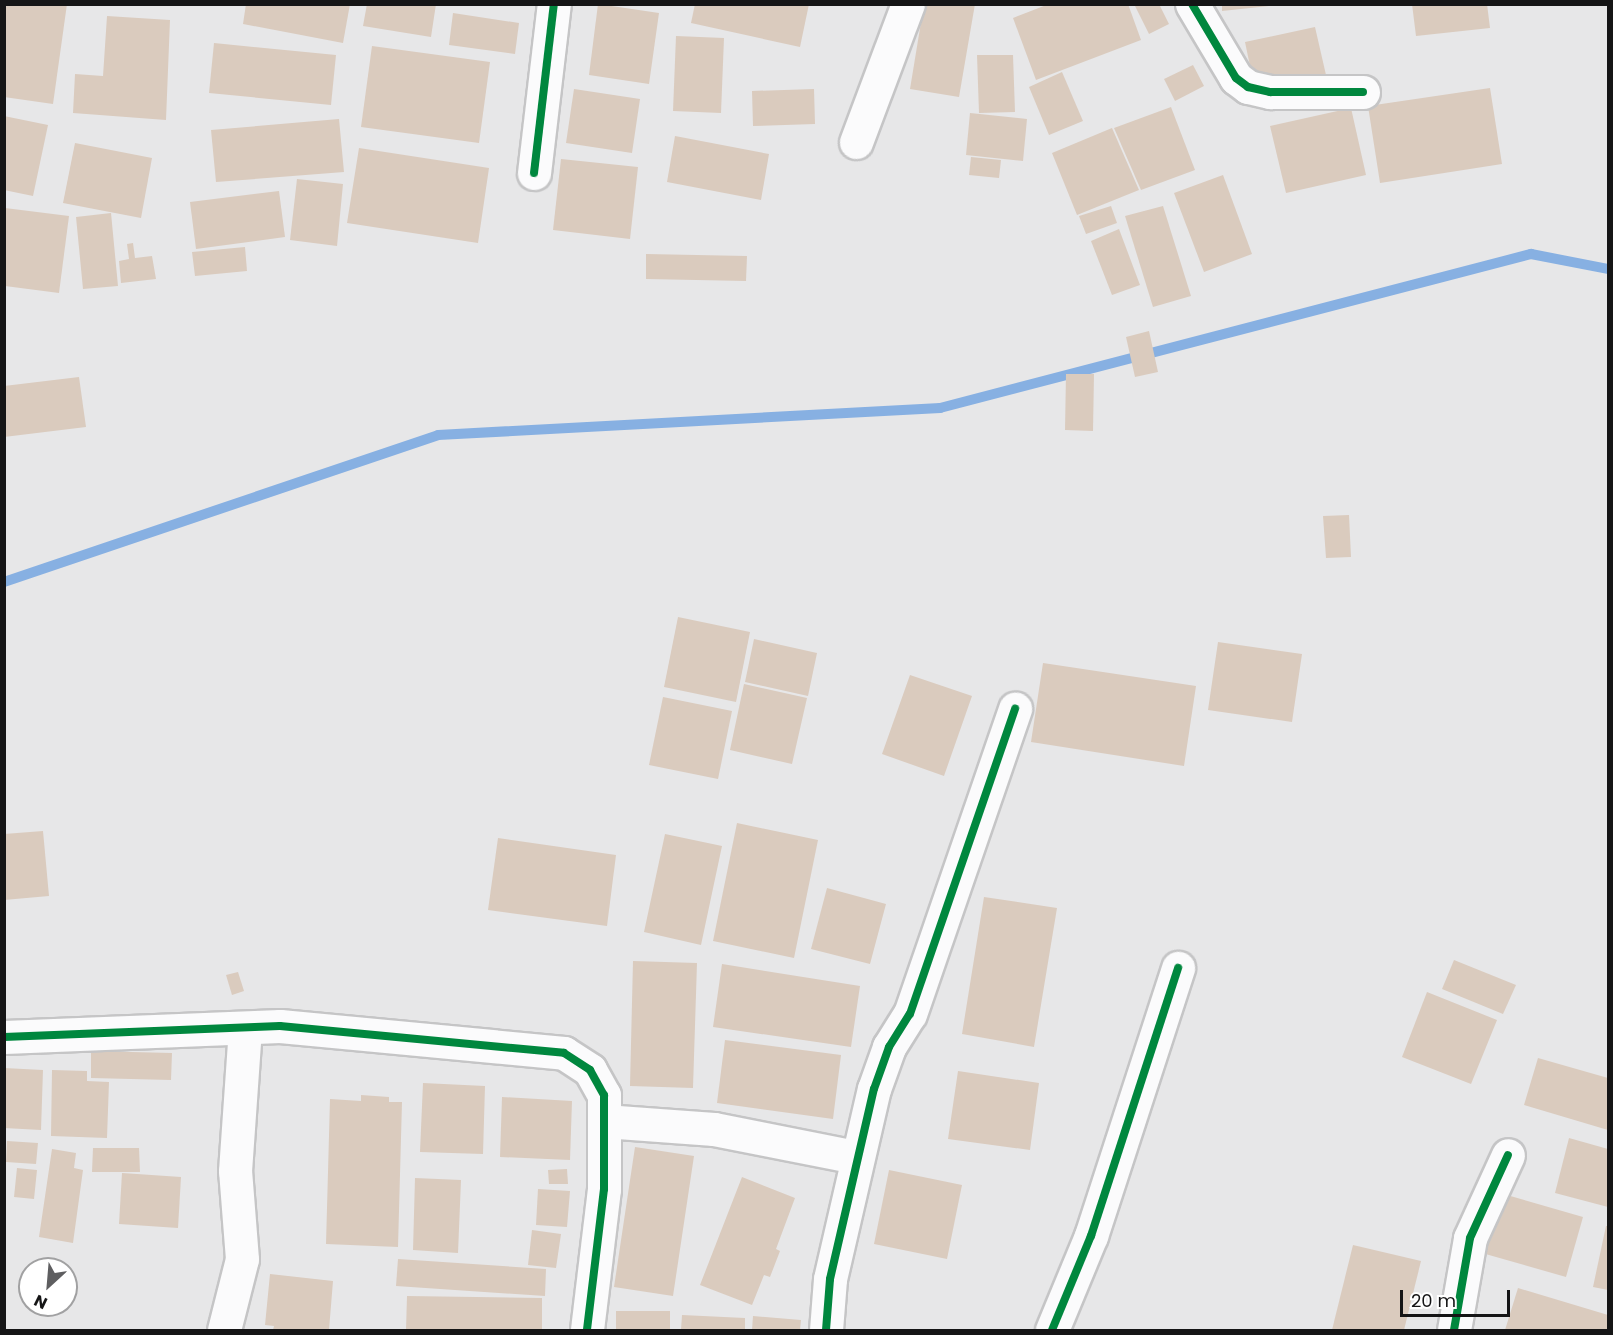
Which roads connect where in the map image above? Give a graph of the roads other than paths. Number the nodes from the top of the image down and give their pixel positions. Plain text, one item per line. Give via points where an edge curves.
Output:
1 (554, 4) edge
2 (908, 4) edge
3 (1192, 4) edge
4 (1363, 92) dead end
5 (856, 142) dead end
6 (534, 173) dead end
7 (1016, 709) dead end
8 (1178, 968) dead end
9 (245, 1029) junction
10 (4, 1037) edge
11 (604, 1121) junction
12 (1508, 1155) dead end
13 (856, 1157) junction
14 (224, 1330) edge
15 (588, 1330) edge
16 (826, 1330) edge
17 (1052, 1330) edge
18 (1454, 1330) edge

1 - 6 street
2 - 5 street
3 - 4 street via 1236,78 1248,87 1270,92
7 - 13 street via 910,1014 889,1047
8 - 17 street via 1091,1236
9 - 10 street
9 - 11 street via 280,1026 564,1053 590,1070 604,1095
9 - 14 street via 235,1171 242,1259
11 - 13 street via 714,1130
11 - 15 street via 604,1188
12 - 18 street via 1470,1238
13 - 16 street via 830,1278

